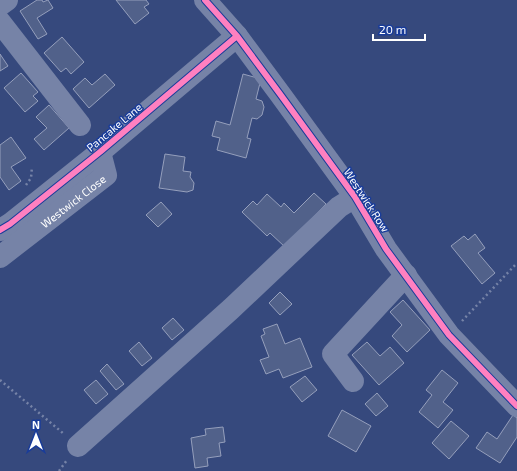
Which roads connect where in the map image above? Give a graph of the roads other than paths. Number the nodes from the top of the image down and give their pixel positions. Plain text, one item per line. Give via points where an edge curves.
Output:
1 (7, 0) edge
2 (205, 0) edge
3 (0, 5) edge
4 (0, 22) edge
5 (237, 36) junction
6 (80, 125) dead end
7 (100, 152) joint
8 (355, 197) junction
9 (10, 232) edge
10 (0, 257) edge
11 (406, 275) junction
12 (352, 381) dead end
13 (517, 406) edge
14 (78, 446) road end

1 - 3 street
2 - 5 street, Westwick Row
4 - 6 street
5 - 7 street, Pancake Lane
5 - 8 street, Westwick Row
7 - 9 street, Westwick Close via 106,175
8 - 11 street, Westwick Row via 386,249
8 - 14 street via 339,207 231,309
9 - 10 street, Westwick Close
11 - 12 street via 333,354
11 - 13 street, Westwick Row via 449,334

